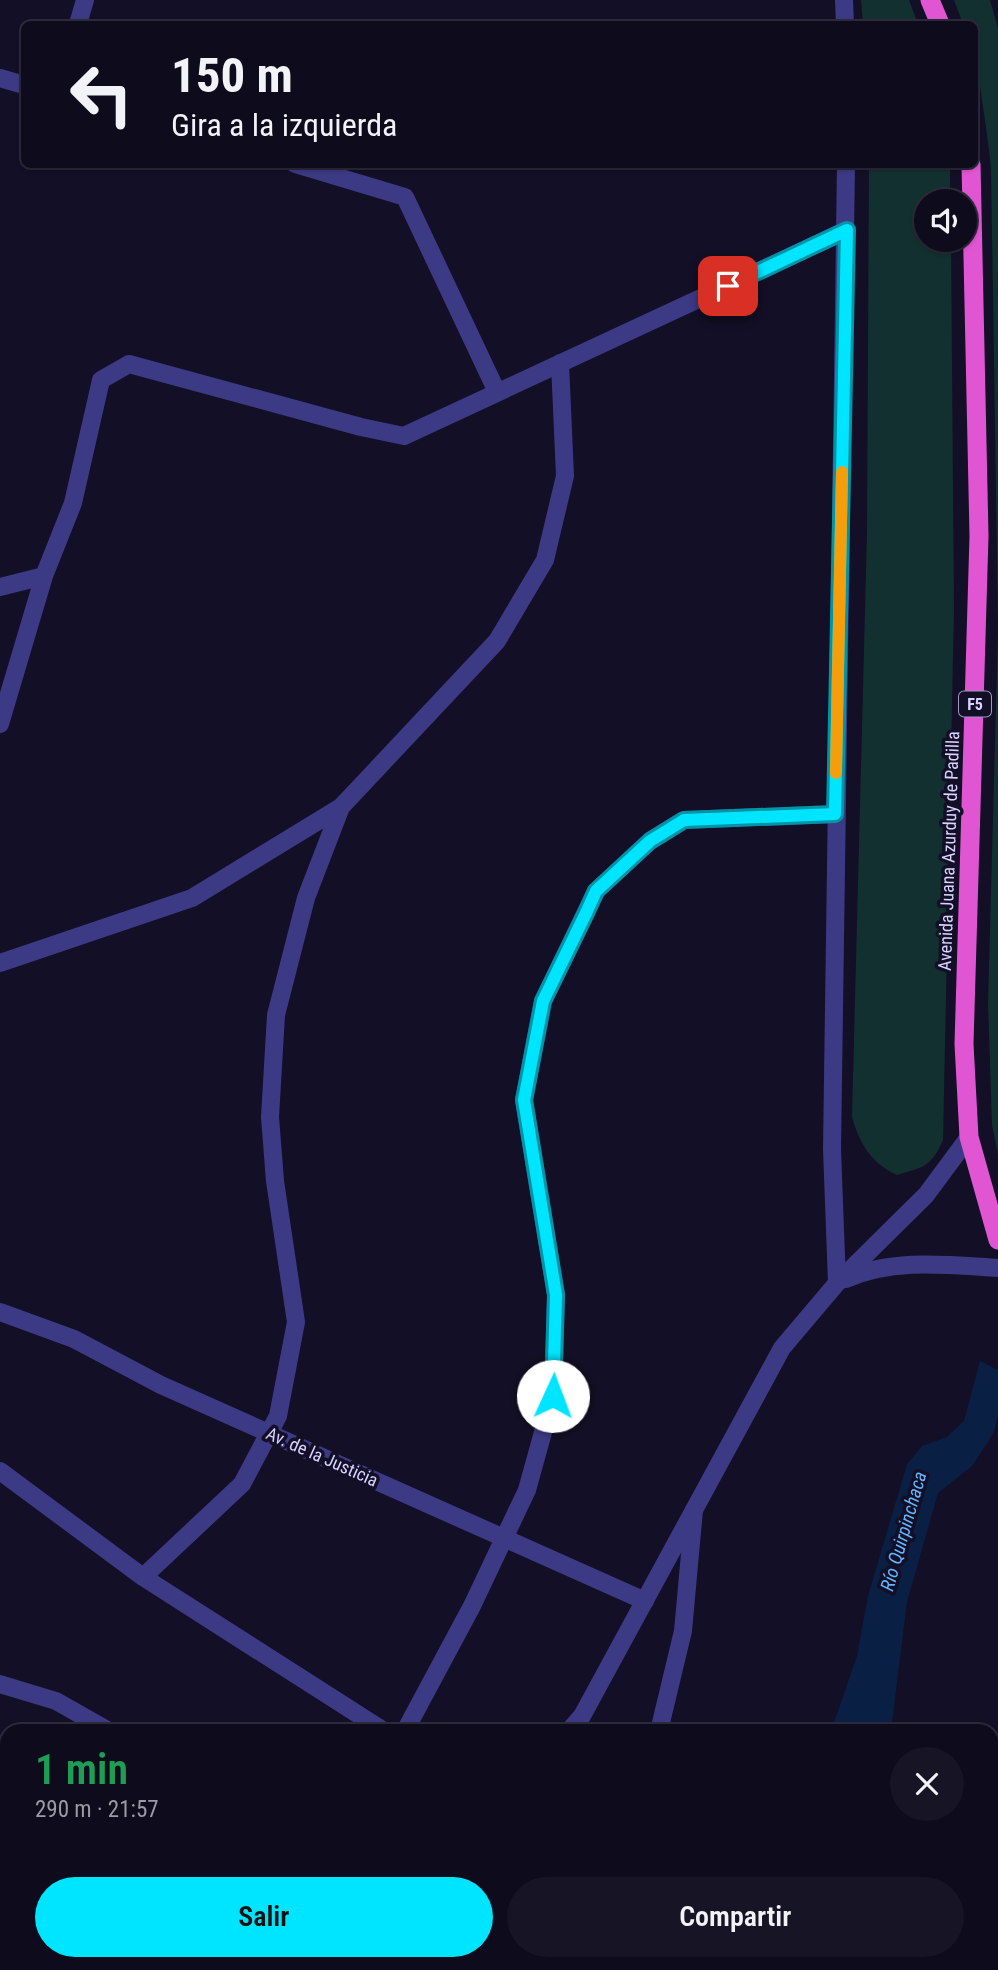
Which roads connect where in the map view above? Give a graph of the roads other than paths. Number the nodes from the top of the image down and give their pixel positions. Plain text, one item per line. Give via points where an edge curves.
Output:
1 (85, 0) edge
2 (844, 0) edge
3 (930, 0) edge
4 (79, 21) edge
5 (845, 21) edge
6 (939, 21) edge
7 (0, 78) edge
8 (21, 84) edge
9 (308, 168) edge
10 (846, 168) edge
11 (971, 168) edge
12 (847, 230) junction
13 (560, 363) junction
14 (497, 392) junction
15 (44, 576) junction
16 (0, 587) edge
17 (0, 724) edge
18 (341, 807) junction
19 (835, 814) junction
20 (0, 963) edge
21 (969, 1137) junction
22 (998, 1240) edge
23 (998, 1268) edge
24 (837, 1283) junction
25 (0, 1312) edge
26 (269, 1433) junction
27 (0, 1471) edge
28 (694, 1510) junction
29 (504, 1538) junction
30 (144, 1577) junction
31 (645, 1601) junction
32 (0, 1684) edge
33 (97, 1724) edge
34 (373, 1724) edge
35 (409, 1724) edge
36 (575, 1724) edge
37 (661, 1724) edge

1 - 4 street
2 - 5 street
3 - 6 highway
7 - 8 street
9 - 14 street via 405,197
10 - 12 street
11 - 21 highway, Avenida Juana Azurduy de Padilla / F5 via 979,536 964,1044
12 - 13 street
12 - 19 street
13 - 14 street
13 - 18 street via 565,476 545,560 497,641
14 - 15 street via 404,436 129,364 101,380 74,503
15 - 16 street
15 - 17 street
18 - 20 street via 192,898
18 - 26 street via 306,898 276,1015 270,1116 296,1322 278,1416
19 - 24 street via 832,1149
19 - 29 street via 684,820 650,841 596,891 543,1001 524,1100 556,1295 553,1396 527,1490
21 - 22 highway, Avenida Juana Azurduy de Padilla / F5
21 - 24 street via 926,1195
23 - 24 street via 930,1265 869,1269
24 - 28 street via 782,1348
25 - 26 street, Av. de la Justicia via 74,1339 161,1385
26 - 29 street, Av. de la Justicia
26 - 30 street via 242,1484
27 - 30 street
28 - 31 street
28 - 37 street via 683,1631
29 - 31 street, Av. de la Justicia
29 - 35 street
30 - 34 street
31 - 36 street
32 - 33 street via 56,1700

